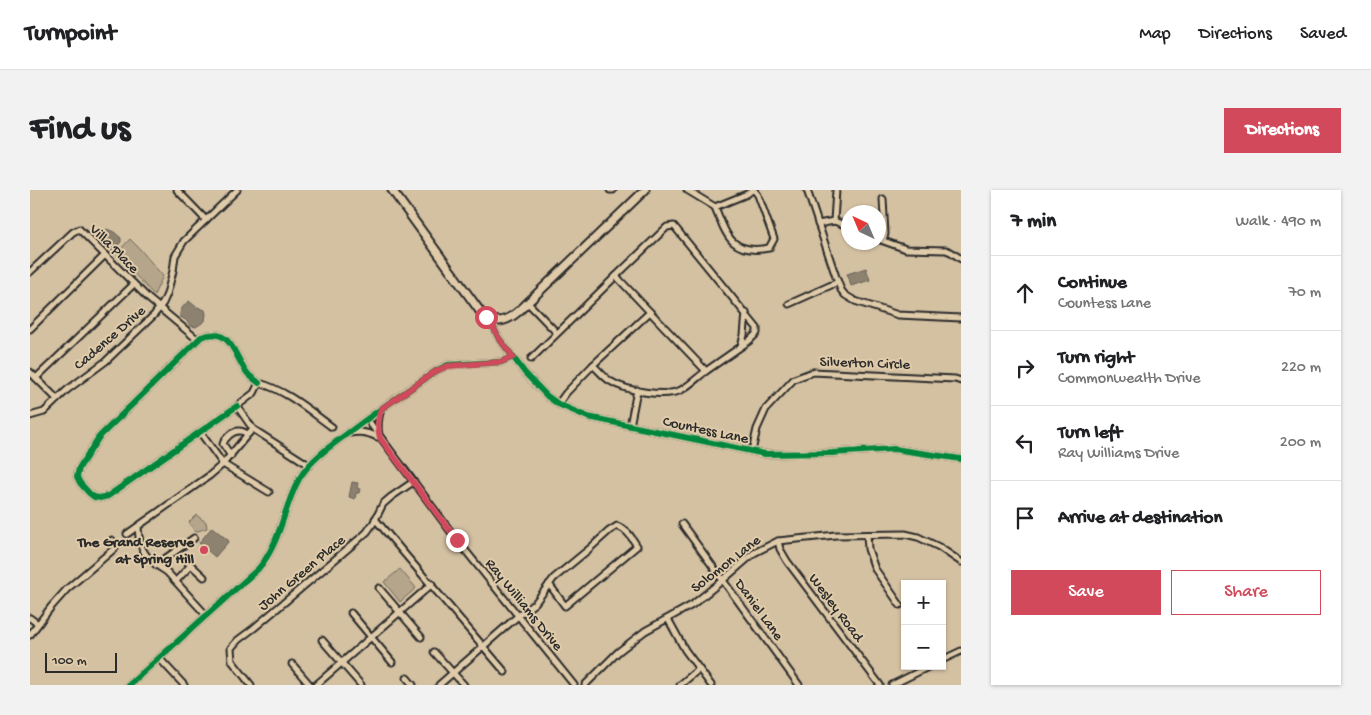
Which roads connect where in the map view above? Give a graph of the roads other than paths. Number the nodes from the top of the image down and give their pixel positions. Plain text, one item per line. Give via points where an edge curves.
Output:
1 (177, 190) edge
2 (236, 190) edge
3 (392, 190) edge
4 (645, 190) edge
5 (687, 190) edge
6 (753, 190) edge
7 (807, 190) edge
8 (836, 190) edge
9 (883, 200) dead end
10 (883, 205) edge
11 (715, 207) junction
12 (206, 220) junction
13 (834, 221) junction
14 (818, 224) junction
15 (841, 224) edge
16 (886, 241) edge
17 (105, 255) junction
18 (961, 259) edge
19 (30, 272) edge
20 (616, 276) junction
21 (838, 282) junction
22 (134, 284) junction
23 (528, 303) junction
24 (789, 304) dead end
25 (160, 308) junction
26 (650, 312) junction
27 (746, 313) junction
28 (961, 318) edge
29 (490, 320) junction
30 (30, 329) edge
31 (558, 333) junction
32 (198, 340) junction
33 (741, 347) junction
34 (513, 357) junction
35 (530, 359) dead end
36 (593, 365) junction
37 (706, 371) junction
38 (30, 372) edge
39 (36, 378) junction
40 (961, 381) edge
41 (259, 382) junction
42 (637, 390) junction
43 (57, 399) junction
44 (558, 404) junction
45 (237, 406) junction
46 (381, 409) junction
47 (30, 416) edge
48 (367, 419) junction
49 (630, 426) junction
50 (332, 427) dead end
51 (254, 429) junction
52 (200, 432) junction
53 (348, 433) junction
54 (248, 434) junction
55 (380, 438) junction
56 (752, 451) junction
57 (231, 456) junction
58 (961, 459) edge
59 (223, 464) junction
60 (308, 465) junction
61 (413, 482) junction
62 (269, 492) dead end
63 (375, 519) junction
64 (682, 524) dead end
65 (138, 527) junction
66 (127, 534) dead end
67 (867, 535) junction
68 (194, 538) dead end
69 (112, 540) dead end
70 (778, 541) junction
71 (182, 558) dead end
72 (961, 562) edge
73 (156, 565) junction
74 (191, 565) junction
75 (204, 577) dead end
76 (723, 580) junction
77 (176, 581) junction
78 (432, 584) junction
79 (549, 584) junction
80 (378, 588) dead end
81 (900, 605) dead end
82 (400, 612) junction
83 (351, 613) dead end
84 (206, 615) junction
85 (518, 616) junction
86 (30, 618) edge
87 (668, 618) junction
88 (38, 624) junction
89 (30, 635) edge
90 (371, 636) junction
91 (421, 637) dead end
92 (322, 640) dead end
93 (483, 646) junction
94 (961, 651) edge
95 (434, 652) dead end
96 (159, 658) junction
97 (946, 658) edge
98 (341, 662) junction
99 (392, 662) dead end
100 (292, 664) dead end
101 (699, 669) junction
102 (922, 670) edge
103 (505, 672) dead end
104 (453, 673) junction
105 (407, 678) dead end
106 (129, 685) edge
107 (184, 685) edge
108 (251, 685) edge
109 (310, 685) edge
110 (316, 685) edge
111 (361, 685) edge
112 (413, 685) edge
113 (439, 685) edge
114 (464, 685) edge
115 (574, 685) edge
116 (585, 685) edge
117 (680, 685) edge
118 (711, 685) edge
119 (799, 685) edge
120 (880, 685) edge
121 (892, 685) edge

1 - 12 street
2 - 12 street, Cadence Drive
3 - 29 main road via 466,293
4 - 23 main road
5 - 11 street
6 - 11 street
6 - 11 street via 758,195 774,239 769,248 756,251 735,245 724,231
7 - 14 street
8 - 13 street
9 - 10 street
12 - 25 street, Cadence Drive via 184,241 175,256 167,294
13 - 14 street
13 - 15 street
14 - 21 street
16 - 18 street via 906,249 946,250
17 - 19 street, Villa Place via 78,229
17 - 22 street, Villa Place
17 - 30 street
20 - 26 street
20 - 27 street via 667,227 674,226
20 - 31 street
21 - 24 street
21 - 28 street via 841,290 855,301 898,314
22 - 25 street, Villa Place
22 - 39 street
23 - 29 main road via 508,319
23 - 31 street
25 - 32 street, Villa Place
25 - 43 street, Cadence Drive via 106,361
26 - 36 street
26 - 37 street
27 - 33 street
27 - 33 street via 757,328
29 - 34 street, Countess Lane
31 - 35 street
32 - 41 street via 208,334 225,338 248,374
32 - 52 street via 99,437 79,468 77,477 89,494 100,498 108,496
33 - 37 street
34 - 44 street, Countess Lane
34 - 46 street via 501,362 448,366
36 - 42 street via 608,380
36 - 44 street
37 - 42 street via 681,390 671,393
38 - 39 street
39 - 43 street
40 - 56 street, Silverton Circle via 814,372 794,379 766,409
41 - 45 street via 254,393
41 - 50 street via 298,402
42 - 49 street
43 - 47 street, Cadence Drive via 44,412
44 - 49 street, Countess Lane via 588,417
45 - 51 street
45 - 52 street
46 - 48 street
46 - 55 street via 378,419
48 - 53 street
48 - 55 street, Ray Williams Drive
49 - 56 street, Countess Lane
51 - 54 street
51 - 60 street
52 - 59 street
53 - 55 street via 361,431
53 - 60 street
54 - 57 street
54 - 57 street via 239,430 224,440 223,444
55 - 61 street, Ray Williams Drive
56 - 58 street, Countess Lane via 765,454 894,449
57 - 59 street
59 - 62 street
59 - 65 street
60 - 84 street via 264,562
61 - 63 street, John Green Place via 383,504
61 - 85 street, Ray Williams Drive
63 - 78 street
63 - 108 street, John Green Place via 367,532 231,648 232,661
64 - 76 street, Daniel Lane
65 - 66 street
65 - 73 street via 142,549
67 - 70 street, Solomon Lane
67 - 72 street, Solomon Lane via 918,537
67 - 81 street via 874,569
68 - 73 street
69 - 88 street via 115,548 67,589
70 - 76 street, Solomon Lane via 754,553
70 - 120 street, Wesley Road via 786,561
71 - 74 street
73 - 77 street
74 - 75 street
74 - 77 street
76 - 87 street, Solomon Lane via 692,605
76 - 119 street, Daniel Lane
77 - 84 street
78 - 82 street
78 - 93 street
79 - 79 street via 617,526 632,536 637,546 565,606
79 - 85 street via 535,603
80 - 82 street
82 - 90 street
82 - 91 street
83 - 90 street
84 - 96 street
85 - 93 street
85 - 115 street, Ray Williams Drive
86 - 88 street
87 - 101 street
87 - 116 street, Solomon Lane via 618,652
88 - 89 street
90 - 98 street
90 - 99 street
92 - 98 street
93 - 103 street
93 - 104 street
94 - 97 street
95 - 104 street
96 - 106 street
96 - 107 street
98 - 110 street
98 - 111 street
100 - 109 street
101 - 117 street
101 - 118 street
102 - 121 street
104 - 113 street
104 - 114 street
105 - 112 street

